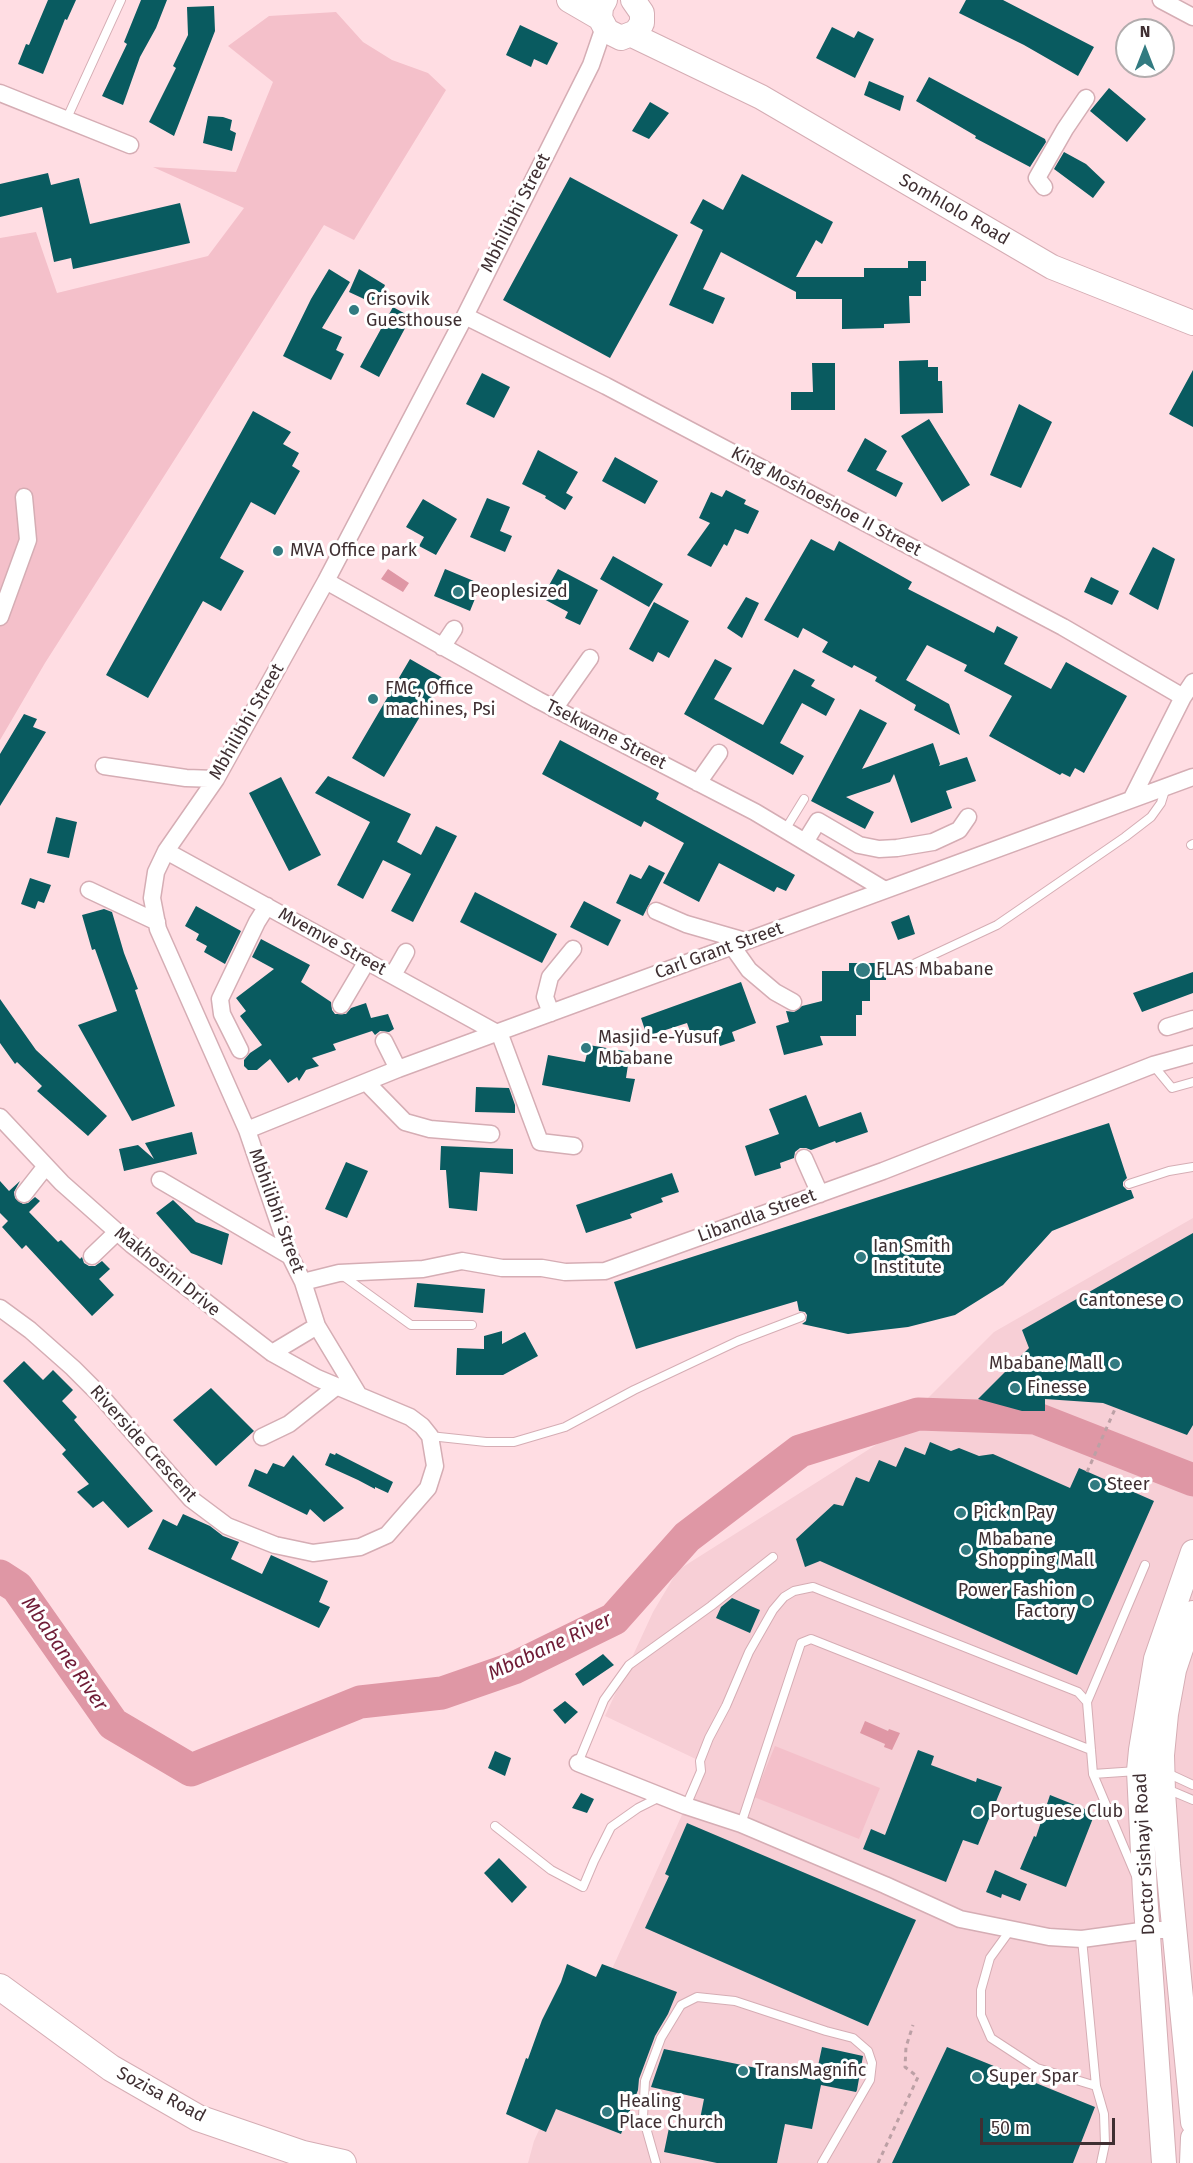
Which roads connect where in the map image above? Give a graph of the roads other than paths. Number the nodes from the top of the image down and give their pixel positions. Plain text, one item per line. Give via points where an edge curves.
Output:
1 (121, 0) edge
2 (569, 0) edge
3 (1161, 0) edge
4 (623, 15) edge
5 (1193, 17) edge
6 (0, 93) edge
7 (1086, 98) dead end
8 (68, 118) junction
9 (130, 145) dead end
10 (1044, 187) dead end
11 (465, 316) junction
12 (1193, 322) edge
13 (24, 496) dead end
14 (326, 581) junction
15 (0, 617) edge
16 (454, 629) dead end
17 (442, 647) junction
18 (590, 658) dead end
19 (1193, 682) edge
20 (1183, 697) junction
21 (554, 709) junction
22 (718, 753) dead end
23 (104, 766) dead end
24 (1193, 777) edge
25 (216, 779) junction
26 (698, 783) junction
27 (1166, 787) junction
28 (1132, 798) junction
29 (804, 799) dead end
30 (968, 817) dead end
31 (785, 830) junction
32 (805, 842) junction
33 (166, 850) junction
34 (89, 890) dead end
35 (885, 890) junction
36 (267, 906) junction
37 (656, 911) dead end
38 (157, 922) junction
39 (739, 944) junction
40 (573, 949) dead end
41 (406, 952) dead end
42 (367, 961) junction
43 (905, 968) dead end
44 (393, 975) junction
45 (792, 1002) dead end
46 (342, 1005) dead end
47 (551, 1013) junction
48 (1193, 1019) edge
49 (1167, 1027) dead end
50 (498, 1032) junction
51 (384, 1041) dead end
52 (240, 1050) dead end
53 (1193, 1053) edge
54 (1153, 1065) junction
55 (398, 1069) junction
56 (366, 1082) junction
57 (1193, 1082) edge
58 (0, 1117) edge
59 (247, 1130) junction
60 (491, 1134) dead end
61 (574, 1146) dead end
62 (804, 1158) dead end
63 (45, 1166) junction
64 (1193, 1167) edge
65 (160, 1180) dead end
66 (1129, 1184) dead end
67 (24, 1194) dead end
68 (820, 1194) junction
69 (117, 1232) junction
70 (92, 1256) dead end
71 (290, 1256) junction
72 (339, 1273) junction
73 (303, 1282) junction
74 (0, 1308) edge
75 (801, 1317) dead end
76 (472, 1325) dead end
77 (317, 1326) junction
78 (272, 1353) junction
79 (337, 1386) junction
80 (358, 1394) junction
81 (430, 1436) junction
82 (262, 1437) dead end
83 (1193, 1552) edge
84 (773, 1557) dead end
85 (1145, 1565) dead end
86 (1193, 1613) edge
87 (1087, 1702) junction
88 (1091, 1750) junction
89 (578, 1763) joint
90 (1093, 1774) junction
91 (1151, 1782) junction
92 (1193, 1785) edge
93 (660, 1797) junction
94 (1193, 1800) edge
95 (686, 1806) junction
96 (741, 1824) junction
97 (495, 1826) dead end
98 (1145, 1893) junction
99 (1011, 1929) junction
100 (1148, 1930) junction
101 (1175, 1930) junction
102 (1082, 1939) junction
103 (0, 1987) edge
104 (1096, 2086) junction
105 (1193, 2124) edge
106 (1193, 2138) edge
107 (1164, 2155) edge
108 (343, 2163) edge
109 (656, 2163) edge
110 (822, 2163) edge
111 (1101, 2163) edge
112 (1192, 2163) edge

1 - 8 lane
2 - 4 main road, Somhlolo Road
3 - 5 street
4 - 11 street, Mbhilibhi Street via 591,66
4 - 12 main road, Somhlolo Road via 724,80 761,97 1052,267
6 - 8 street
7 - 10 street via 1037,178
8 - 9 street
11 - 14 street, Mbhilibhi Street
11 - 20 street, King Moshoeshoe II Street via 1063,627
13 - 15 street via 28,540
14 - 17 street, Tsekwane Street
14 - 25 street, Mbhilibhi Street
16 - 17 street
17 - 21 street, Tsekwane Street
18 - 21 street
19 - 20 street
20 - 28 street
21 - 26 street, Tsekwane Street
22 - 26 street
23 - 25 street
24 - 27 street, Carl Grant Street
25 - 33 street, Mbhilibhi Street
26 - 31 street, Tsekwane Street
27 - 28 street, Carl Grant Street
27 - 43 lane via 1150,818 1125,837 997,924
28 - 35 street, Carl Grant Street
29 - 31 lane
30 - 32 street via 959,830 933,842 897,848 859,845 818,821
31 - 32 street, Tsekwane Street
32 - 35 street, Tsekwane Street
33 - 36 street, Mvemve Street
33 - 38 street, Mbhilibhi Street via 153,890
34 - 38 street
35 - 39 street, Carl Grant Street
36 - 42 street, Mvemve Street
36 - 52 street via 220,999 222,1014
37 - 39 street
38 - 59 street, Mbhilibhi Street
39 - 45 street via 749,970
39 - 47 street, Carl Grant Street
40 - 47 street via 550,977 545,997
41 - 44 street
42 - 44 street, Mvemve Street
42 - 46 street
44 - 50 street, Mvemve Street
47 - 50 street, Carl Grant Street
48 - 49 street
50 - 55 street, Carl Grant Street
50 - 61 street via 540,1142
51 - 55 street
53 - 54 street, Libandla Street
54 - 57 lane via 1172,1088
54 - 68 street, Libandla Street
55 - 56 street, Carl Grant Street
56 - 59 street, Carl Grant Street
56 - 60 street via 405,1122 430,1129
58 - 63 street, Makhosini Drive
59 - 71 street, Mbhilibhi Street
62 - 68 street
63 - 67 street
63 - 69 street, Makhosini Drive
64 - 66 lane
65 - 71 street
68 - 72 street, Libandla Street via 605,1271 502,1268 462,1261 423,1269
69 - 70 street
69 - 78 street, Makhosini Drive
71 - 73 street, Mbhilibhi Street
72 - 73 street, Libandla Street
72 - 76 lane via 411,1325
73 - 77 street, Mbhilibhi Street
74 - 81 street, Riverside Crescent via 94,1388 191,1499 227,1526 275,1545 313,1552 360,1547 387,1534 428,1488 435,1466
75 - 81 lane via 738,1341 565,1426 514,1442
77 - 78 street
77 - 80 street, Mbhilibhi Street
78 - 79 street, Makhosini Drive
79 - 80 street, Makhosini Drive
79 - 82 street via 290,1424
80 - 81 street via 410,1417
83 - 91 main road, Doctor Sishayi Road via 1156,1659 1140,1750
84 - 89 lane via 629,1665 604,1700
85 - 87 lane
86 - 91 main road, Doctor Sishayi Road via 1174,1670
87 - 88 lane
87 - 95 lane via 1078,1692 821,1589 806,1587 784,1597 749,1652 709,1738
88 - 90 lane
88 - 96 lane via 812,1639 801,1643
89 - 93 street
90 - 91 lane
90 - 98 lane
91 - 92 lane
91 - 94 lane
91 - 98 main road, Doctor Sishayi Road
91 - 101 main road, Doctor Sishayi Road
93 - 95 street
93 - 97 lane via 611,1827 583,1887 551,1870
95 - 96 street
96 - 99 street via 960,1920
98 - 100 main road, Doctor Sishayi Road
99 - 102 street
99 - 104 lane via 990,1958 981,1990 981,2014 991,2038 1037,2068
100 - 101 street
100 - 102 street
100 - 107 main road, Doctor Sishayi Road
101 - 105 main road, Doctor Sishayi Road
102 - 104 lane
103 - 108 main road, Sozisa Road via 111,2068 198,2118 303,2154
104 - 111 lane via 1104,2114
105 - 107 main road via 1173,2131
106 - 112 main road
109 - 110 lane via 643,2116 645,2081 660,2038 681,2005 697,1997 735,2001 853,2038 868,2051 872,2063 870,2080

